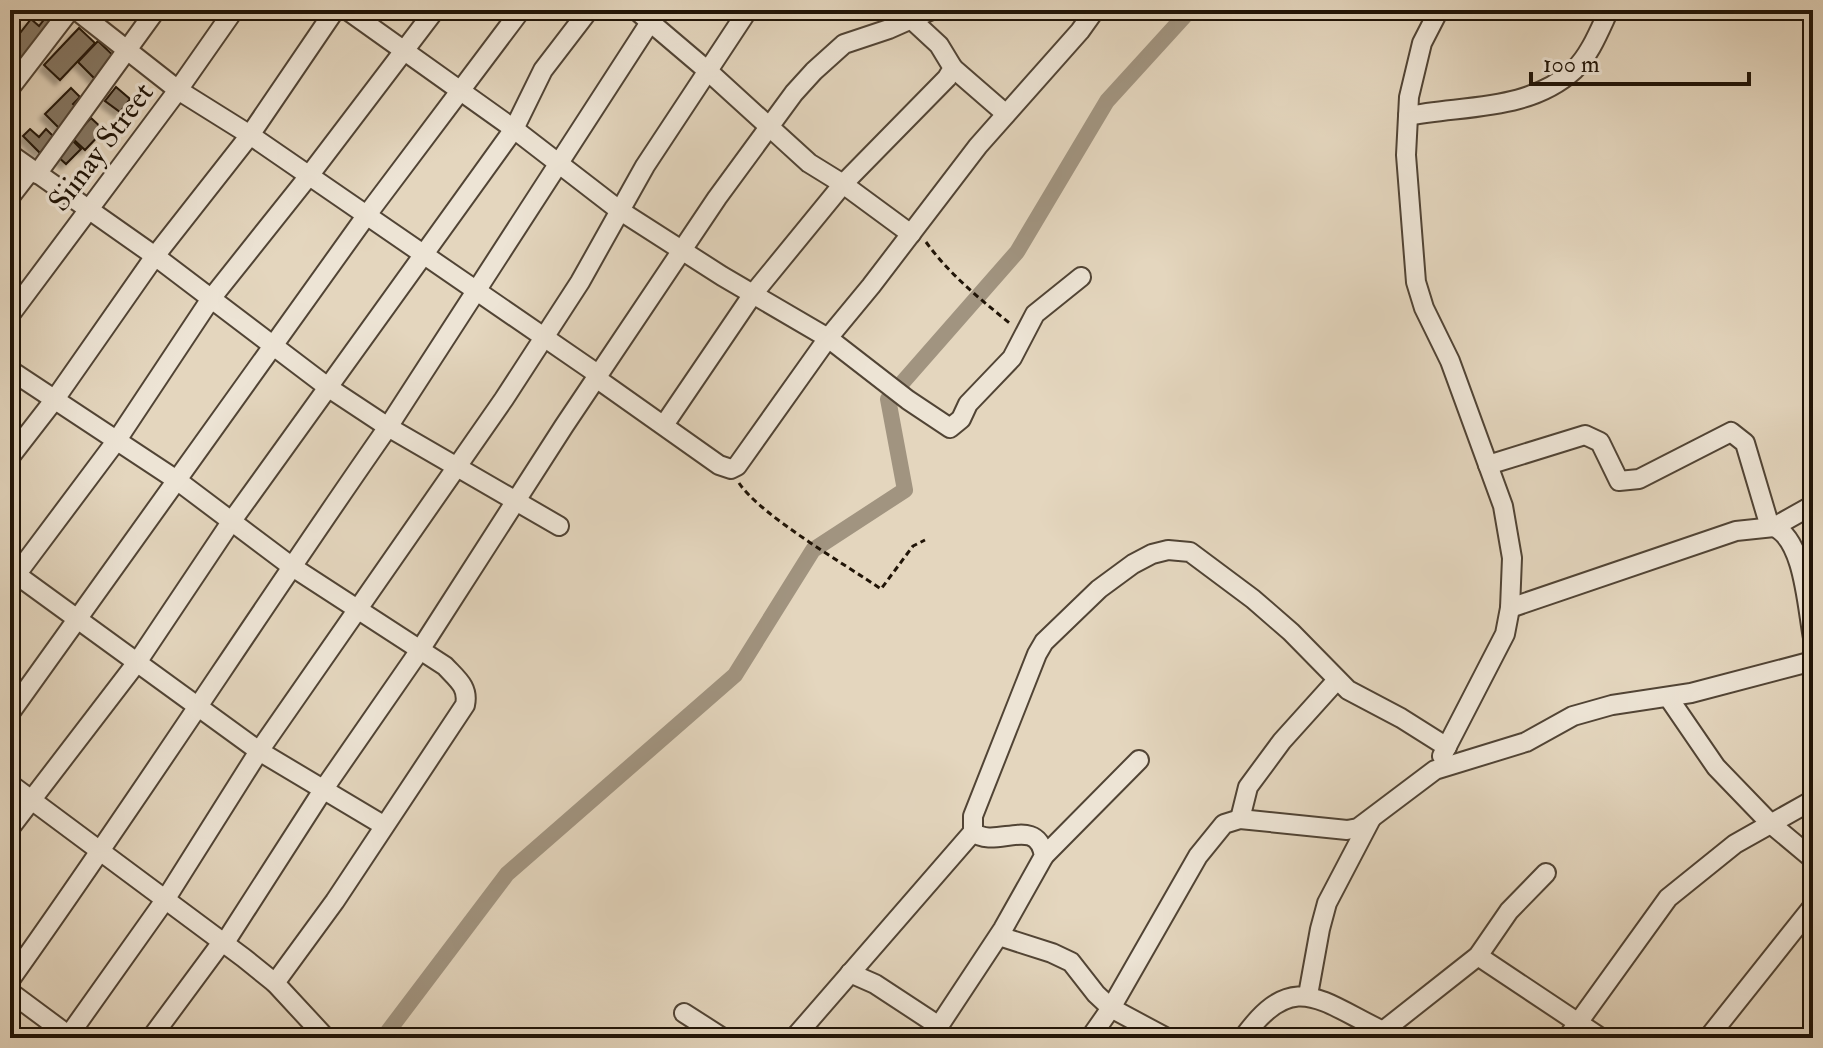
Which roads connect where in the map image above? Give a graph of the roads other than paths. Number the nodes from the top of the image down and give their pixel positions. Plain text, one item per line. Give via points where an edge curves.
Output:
1 (156, 10) edge
2 (234, 10) edge
3 (335, 10) edge
4 (347, 10) edge
5 (435, 10) edge
6 (521, 10) edge
7 (589, 10) edge
8 (748, 10) edge
9 (932, 10) edge
10 (1095, 10) edge
11 (1439, 10) edge
12 (1609, 10) edge
13 (77, 11) edge
14 (648, 14) edge
15 (912, 20) junction
16 (128, 51) junction
17 (403, 52) junction
18 (953, 68) junction
19 (709, 72) junction
20 (10, 88) edge
21 (178, 90) junction
22 (458, 90) junction
23 (1006, 114) junction
24 (1408, 116) junction
25 (770, 127) junction
26 (514, 129) junction
27 (250, 135) junction
28 (10, 154) edge
29 (559, 164) junction
30 (34, 172) junction
31 (308, 177) junction
32 (843, 184) junction
33 (10, 197) edge
34 (619, 210) junction
35 (88, 211) junction
36 (366, 216) junction
37 (913, 230) junction
38 (682, 250) junction
39 (424, 254) junction
40 (155, 256) junction
41 (1081, 277) dead end
42 (475, 290) junction
43 (753, 294) junction
44 (210, 300) junction
45 (10, 315) edge
46 (543, 337) junction
47 (828, 338) junction
48 (273, 347) junction
49 (10, 370) edge
50 (598, 376) junction
51 (329, 388) junction
52 (55, 399) junction
53 (664, 425) junction
54 (388, 427) junction
55 (117, 440) junction
56 (10, 457) edge
57 (1488, 465) junction
58 (457, 466) junction
59 (178, 481) junction
60 (516, 502) junction
61 (1813, 505) edge
62 (231, 522) junction
63 (559, 526) dead end
64 (1772, 527) junction
65 (291, 566) junction
66 (12, 575) edge
67 (1510, 608) junction
68 (356, 610) junction
69 (78, 618) junction
70 (1813, 638) edge
71 (420, 650) junction
72 (138, 661) junction
73 (1813, 661) edge
74 (1337, 680) junction
75 (1668, 697) junction
76 (200, 706) junction
77 (10, 713) edge
78 (1447, 747) junction
79 (259, 751) junction
80 (1139, 760) dead end
81 (1435, 770) junction
82 (10, 784) edge
83 (323, 790) junction
84 (32, 799) junction
85 (1813, 800) edge
86 (1372, 817) junction
87 (1240, 819) junction
88 (1771, 824) junction
89 (383, 825) junction
90 (10, 828) edge
91 (973, 832) junction
92 (102, 851) junction
93 (1044, 856) junction
94 (1813, 859) edge
95 (1546, 873) dead end
96 (165, 900) junction
97 (1813, 906) edge
98 (999, 936) junction
99 (223, 943) junction
100 (1478, 956) junction
101 (850, 973) junction
102 (10, 980) edge
103 (275, 983) junction
104 (10, 992) edge
105 (1308, 995) junction
106 (1111, 1008) junction
107 (684, 1013) dead end
108 (1572, 1030) edge
109 (935, 1032) edge
110 (1387, 1034) edge
111 (69, 1037) edge
112 (151, 1038) edge
113 (326, 1038) edge
114 (723, 1038) edge
115 (794, 1038) edge
116 (1090, 1038) edge
117 (1167, 1038) edge
118 (1243, 1038) edge
119 (1601, 1038) edge
120 (1708, 1038) edge

1 - 16 street
2 - 21 street, Siinay Street
3 - 27 street
4 - 17 street
5 - 17 street
6 - 22 street
7 - 26 street via 543,70
8 - 19 street
9 - 15 street
10 - 23 street
11 - 24 street via 1422,43
12 - 24 street via 1576,68 1542,93 1501,105
13 - 16 street
13 - 20 street
14 - 19 street
14 - 29 street
15 - 18 street via 939,45
15 - 25 street via 844,44 804,82
16 - 21 street
16 - 30 street
17 - 22 street
17 - 31 street
18 - 23 street
18 - 32 street
19 - 25 street
19 - 34 street
21 - 27 street
21 - 35 street, Siinay Street
22 - 26 street
22 - 36 street
23 - 37 street
24 - 57 street via 1416,282
25 - 32 street via 809,163
25 - 38 street
26 - 29 street
26 - 39 street
27 - 31 street
27 - 40 street
28 - 30 street
29 - 34 street
29 - 42 street
30 - 33 street
30 - 35 street
31 - 36 street
31 - 44 street
32 - 37 street
32 - 43 street
34 - 38 street
34 - 46 street
35 - 40 street
35 - 45 street, Siinay Street
36 - 39 street
36 - 48 street
37 - 47 street
38 - 43 street
38 - 50 street
39 - 42 street
39 - 51 street
40 - 44 street
40 - 52 street
41 - 47 street via 1035,314 1012,358 950,428
42 - 46 street
42 - 54 street
43 - 47 street
43 - 53 street
44 - 48 street
44 - 55 street
46 - 50 street
46 - 58 street
47 - 53 street via 743,460 731,469
48 - 51 street
48 - 59 street
49 - 52 street
50 - 53 street
50 - 60 street
51 - 54 street
51 - 62 street
52 - 55 street
52 - 56 street
54 - 58 street
54 - 65 street
55 - 59 street
55 - 66 street
57 - 64 street via 1585,435 1600,442 1619,481 1639,479 1731,432 1745,443
57 - 67 street via 1503,506 1512,558
58 - 60 street
58 - 68 street
59 - 62 street
59 - 69 street
60 - 63 street
60 - 71 street
61 - 64 street
62 - 65 street
62 - 72 street
64 - 67 street via 1736,531
64 - 70 street via 1784,531 1794,546
65 - 68 street
65 - 76 street
66 - 69 street
67 - 78 street via 1505,634
68 - 71 street
68 - 79 street
69 - 72 street
69 - 77 street
71 - 83 street
71 - 89 street via 462,683 465,705
72 - 76 street
72 - 84 street
73 - 75 street
74 - 78 street
74 - 87 street via 1248,787
74 - 91 street via 1272,616 1190,552 1152,554 1099,589 1044,642 973,816
75 - 81 street via 1573,716 1526,742
75 - 88 street via 1716,767
76 - 79 street
76 - 92 street
78 - 81 street
79 - 83 street
79 - 96 street
80 - 93 street
81 - 86 street
82 - 84 street
83 - 89 street
83 - 99 street
84 - 90 street
84 - 92 street
85 - 88 street
86 - 87 street via 1347,830
86 - 105 street via 1327,903
87 - 106 street via 1224,824 1198,856
88 - 94 street
88 - 108 street via 1735,844 1668,898
89 - 103 street
91 - 93 street via 990,840 1026,834 1039,841
91 - 101 street
92 - 96 street
92 - 102 street
93 - 98 street
95 - 100 street via 1509,911
96 - 99 street
96 - 111 street
97 - 120 street
98 - 106 street via 1071,962
98 - 109 street
99 - 103 street
99 - 112 street
100 - 108 street
100 - 110 street
101 - 109 street via 875,984
101 - 115 street
103 - 113 street
104 - 111 street
105 - 110 street
105 - 118 street via 1275,1002
106 - 116 street
106 - 117 street
107 - 114 street
108 - 119 street

